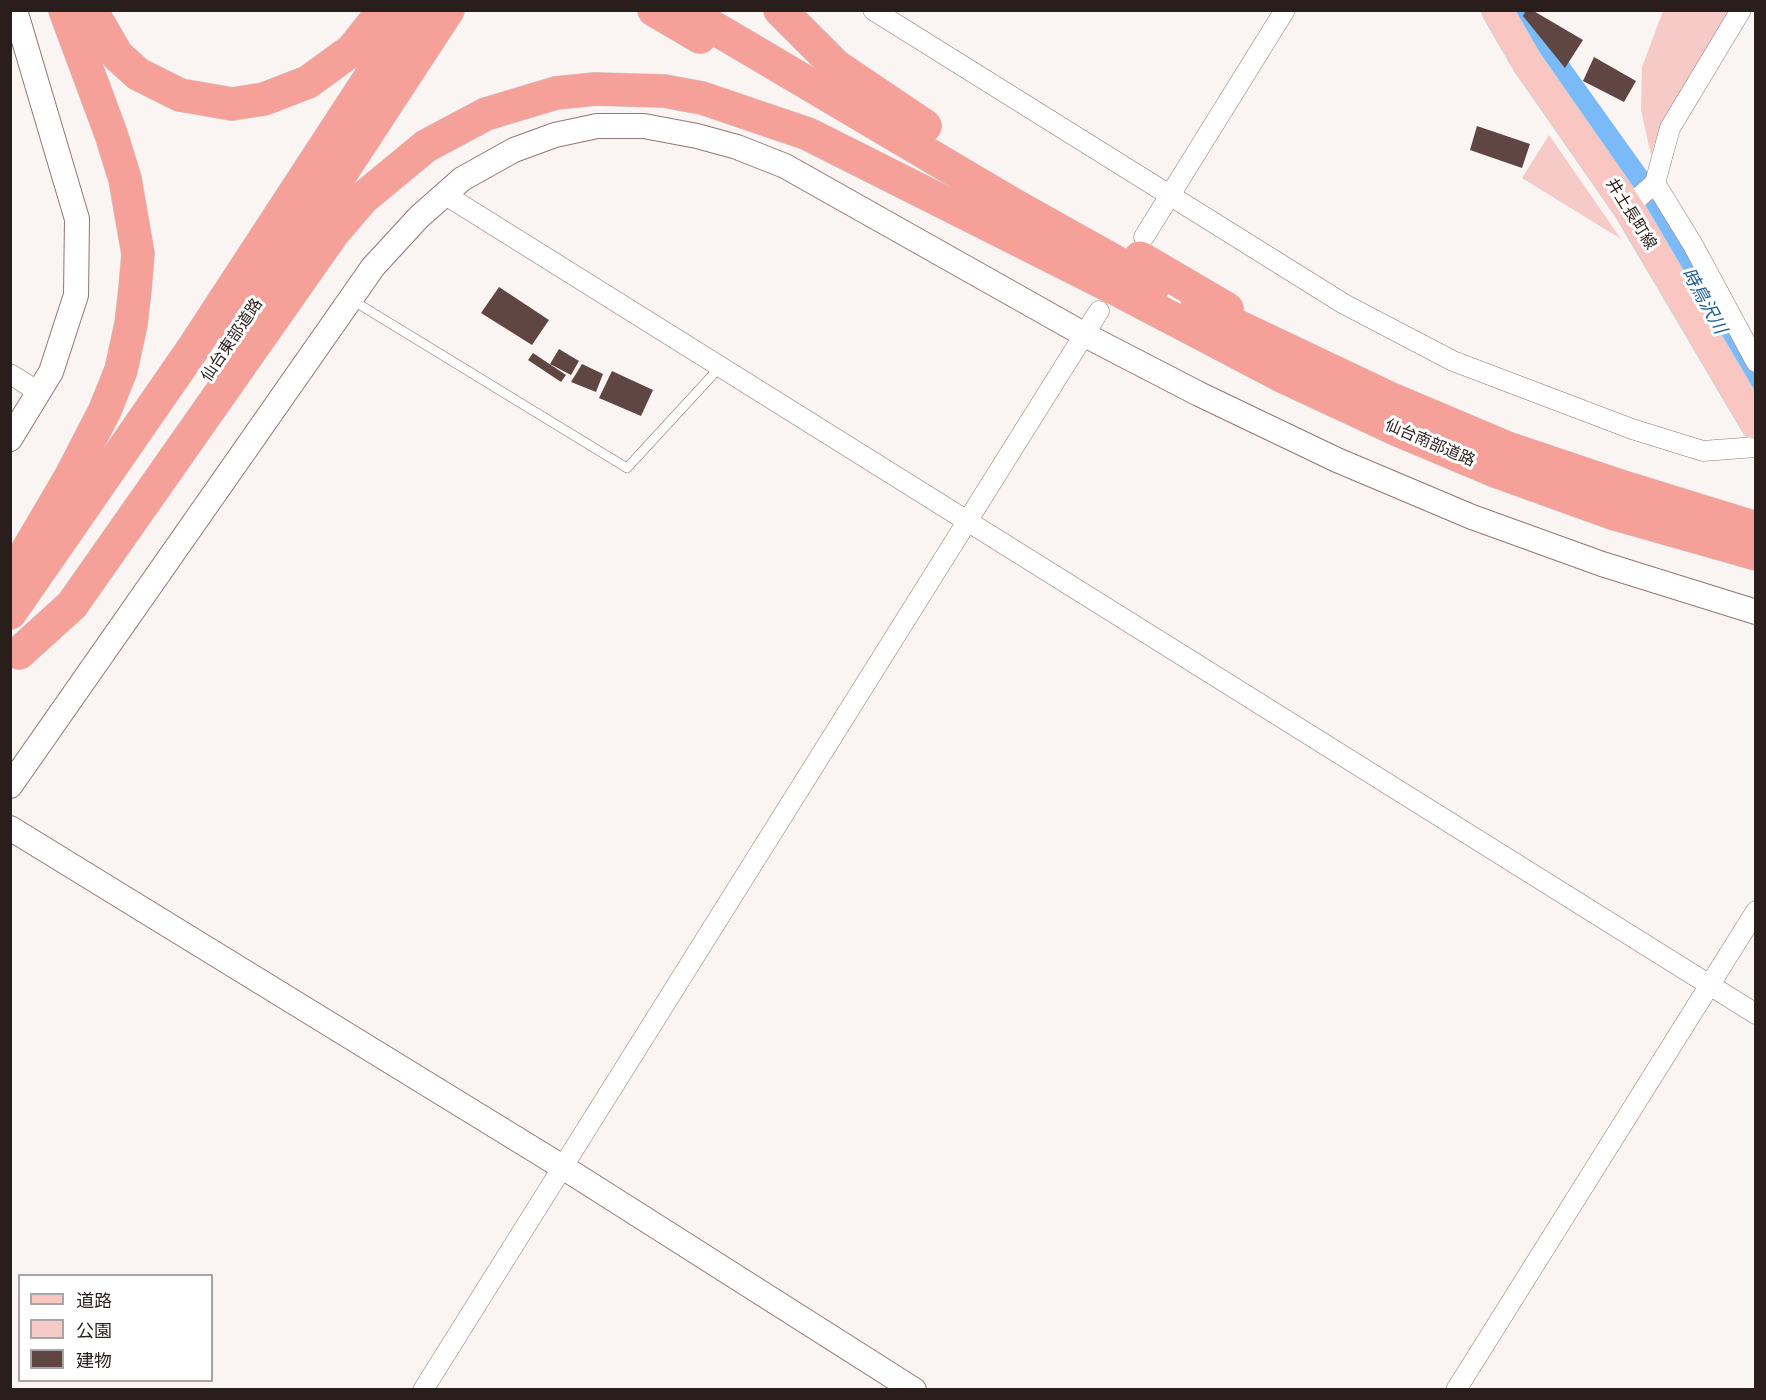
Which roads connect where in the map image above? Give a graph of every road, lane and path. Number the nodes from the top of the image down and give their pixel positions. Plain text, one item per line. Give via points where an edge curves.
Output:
1 (15, 10) edge
2 (65, 10) edge
3 (91, 10) edge
4 (384, 10) edge
5 (414, 10) edge
6 (448, 10) edge
7 (654, 10) edge
8 (684, 10) edge
9 (780, 10) edge
10 (873, 10) edge
11 (1285, 10) edge
12 (1497, 10) edge
13 (1741, 10) edge
14 (1655, 183) junction
15 (444, 194) junction
16 (1170, 196) junction
17 (1628, 207) junction
18 (1144, 237) dead end
19 (351, 299) junction
20 (1110, 301) junction
21 (1085, 335) junction
22 (1278, 344) junction
23 (1755, 362) edge
24 (720, 367) junction
25 (10, 374) edge
26 (39, 392) junction
27 (1755, 424) edge
28 (10, 439) edge
29 (1755, 447) edge
30 (969, 522) junction
31 (1755, 528) edge
32 (1755, 554) edge
33 (10, 579) edge
34 (1755, 612) edge
35 (10, 613) edge
36 (15, 659) edge
37 (10, 786) edge
38 (10, 828) edge
39 (1755, 911) edge
40 (1710, 985) junction
41 (1755, 1014) edge
42 (561, 1166) junction
43 (423, 1389) edge
44 (915, 1389) edge
45 (1456, 1389) edge

1 - 26 street via 77,219 76,295 51,372
2 - 33 highway via 124,179 138,254 135,290 121,370 105,410
3 - 4 highway via 117,55 138,74 180,95 232,104 274,96 308,82 352,50
5 - 35 highway, 仙台東部道路 via 198,340
6 - 36 highway, 仙台東部道路 via 139,480
7 - 20 highway via 1038,236
8 - 22 highway via 1031,215 1222,321
9 - 22 highway via 836,66 871,92
10 - 16 street
11 - 16 street
12 - 17 main road, 井土長町線 via 1527,62
13 - 14 street via 1670,128
14 - 17 street
14 - 23 street via 1694,245
15 - 19 street via 373,267
15 - 21 street via 462,178 514,150 566,132 597,126 644,126 697,136 785,166
15 - 24 street
16 - 18 street
16 - 29 street via 1344,304 1453,361 1632,429 1703,451
17 - 27 main road, 井土長町線
19 - 24 lane via 627,468
19 - 37 street
20 - 21 street
20 - 32 highway, 仙台南部道路 via 1488,468 1615,514
20 - 36 highway via 808,134 741,110 674,93 634,88 556,93 522,102 486,114 426,146 363,198 333,233 72,605
21 - 30 street
21 - 34 street via 1337,460 1472,517 1602,564
22 - 31 highway, 仙台南部道路 via 1391,399 1507,448
24 - 30 street
25 - 26 street
26 - 28 street
30 - 40 street
30 - 42 street
38 - 42 street
39 - 40 street
40 - 41 street
40 - 45 street
42 - 43 street
42 - 44 street

